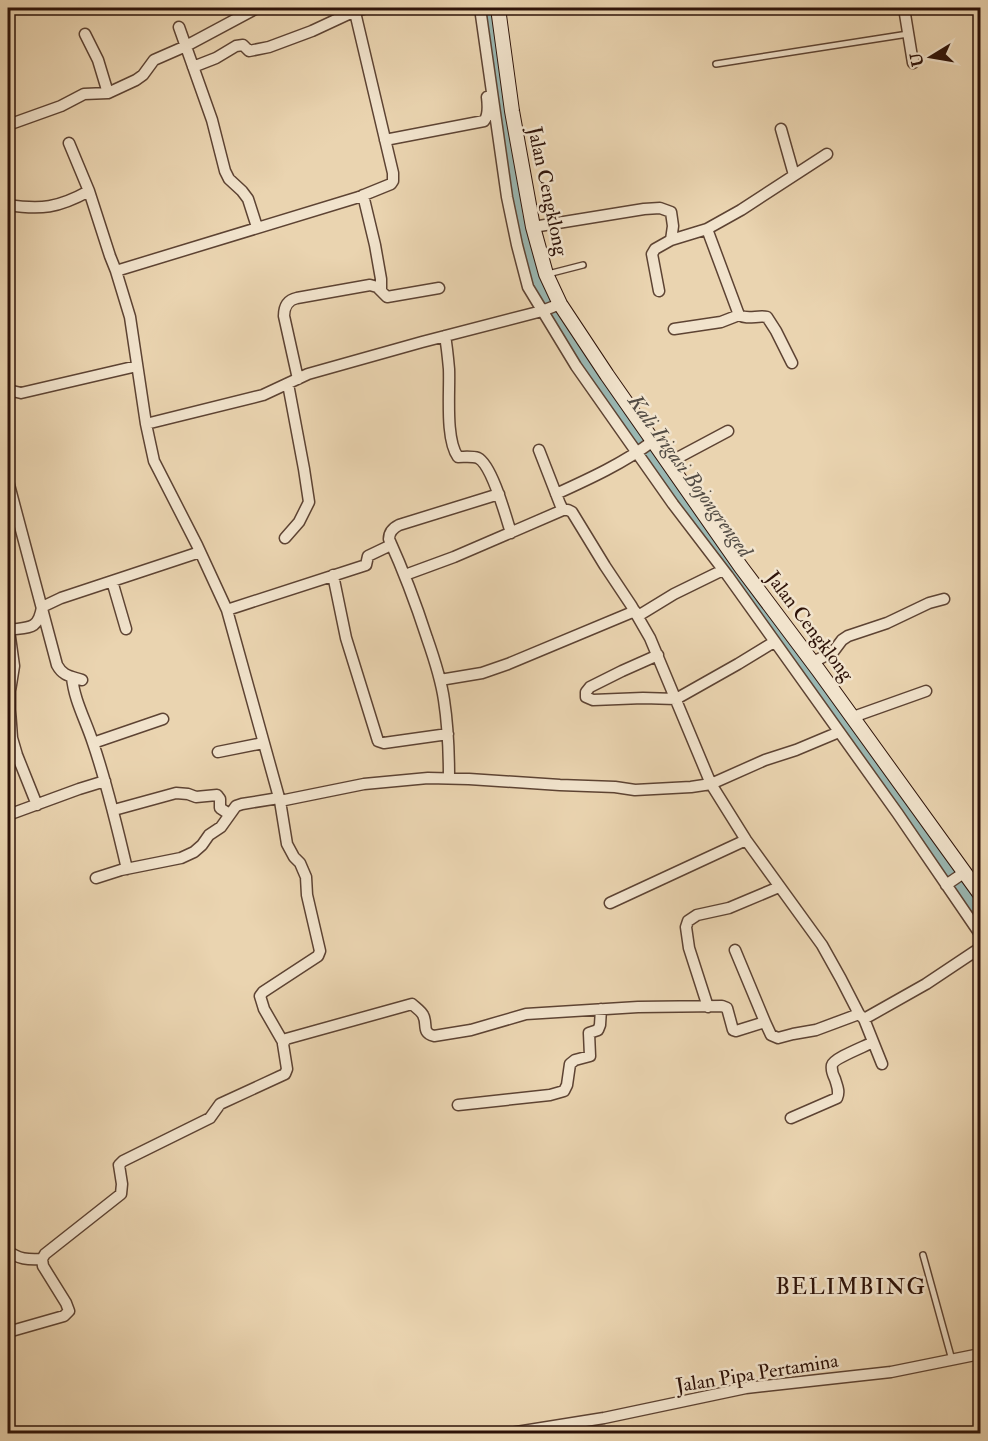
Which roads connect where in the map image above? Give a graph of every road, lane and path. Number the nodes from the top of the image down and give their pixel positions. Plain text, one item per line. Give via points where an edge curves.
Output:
1 (257, 8) edge
2 (368, 8) edge
3 (480, 8) edge
4 (498, 8) edge
5 (904, 8) edge
6 (355, 9) edge
7 (179, 27) dead end
8 (85, 34) dead end
9 (908, 34) junction
10 (186, 46) junction
11 (913, 63) dead end
12 (716, 64) dead end
13 (193, 67) junction
14 (491, 85) junction
15 (108, 93) junction
16 (8, 125) edge
17 (781, 129) dead end
18 (386, 140) junction
19 (69, 143) dead end
20 (827, 154) dead end
21 (794, 175) junction
22 (89, 191) junction
23 (363, 195) junction
24 (8, 205) edge
25 (257, 227) junction
26 (533, 227) junction
27 (707, 229) junction
28 (671, 240) junction
29 (583, 264) dead end
30 (116, 272) junction
31 (546, 274) junction
32 (439, 288) dead end
33 (381, 290) junction
34 (659, 291) dead end
35 (558, 305) junction
36 (543, 310) junction
37 (739, 315) junction
38 (674, 329) dead end
39 (446, 336) junction
40 (792, 363) dead end
41 (137, 366) junction
42 (293, 381) junction
43 (8, 390) edge
44 (146, 424) junction
45 (728, 431) dead end
46 (645, 447) junction
47 (539, 450) dead end
48 (668, 463) junction
49 (8, 481) edge
50 (499, 494) junction
51 (556, 494) junction
52 (688, 494) junction
53 (675, 503) junction
54 (563, 510) junction
55 (511, 533) junction
56 (708, 535) junction
57 (285, 538) dead end
58 (392, 545) junction
59 (200, 552) junction
60 (732, 571) junction
61 (333, 575) junction
62 (405, 575) junction
63 (112, 581) junction
64 (944, 599) dead end
65 (42, 607) junction
66 (227, 610) junction
67 (636, 614) junction
68 (126, 629) dead end
69 (8, 630) edge
70 (774, 642) junction
71 (658, 655) junction
72 (811, 674) junction
73 (440, 680) junction
74 (926, 691) dead end
75 (676, 699) junction
76 (853, 717) junction
77 (163, 719) dead end
78 (839, 732) junction
79 (448, 734) junction
80 (93, 743) junction
81 (263, 743) junction
82 (218, 752) dead end
83 (449, 778) junction
84 (105, 782) junction
85 (711, 784) junction
86 (280, 800) junction
87 (37, 805) junction
88 (114, 810) junction
89 (229, 814) junction
90 (8, 815) edge
91 (746, 840) junction
92 (127, 869) junction
93 (963, 874) junction
94 (96, 878) dead end
95 (948, 884) junction
96 (779, 887) junction
97 (981, 894) edge
98 (610, 903) dead end
99 (981, 934) edge
100 (981, 948) edge
101 (735, 950) dead end
102 (708, 1007) junction
103 (601, 1010) junction
104 (862, 1017) junction
105 (765, 1022) junction
106 (283, 1042) junction
107 (873, 1042) junction
108 (882, 1064) dead end
109 (458, 1105) dead end
110 (791, 1118) dead end
111 (8, 1251) edge
112 (923, 1255) dead end
113 (42, 1259) junction
114 (8, 1332) edge
115 (981, 1354) edge
116 (952, 1360) junction
117 (503, 1434) edge

1 - 10 street
2 - 6 street
3 - 14 street
4 - 26 main road, Jalan Cengklong
5 - 9 street
6 - 13 street via 339,20 269,47 249,51 243,45 236,46
6 - 18 street
7 - 10 street
8 - 15 street
9 - 11 street
9 - 12 lane
10 - 13 street
10 - 15 street via 154,60 143,75
13 - 25 street via 225,171 248,199
14 - 18 street via 486,91 488,109 484,121
14 - 36 street via 517,245 528,287
15 - 16 street via 84,94
17 - 21 street
18 - 23 street via 393,181
19 - 22 street
20 - 21 street
21 - 27 street
22 - 24 street via 48,207
22 - 30 street
23 - 25 street
23 - 33 street
25 - 30 street
26 - 28 street via 660,208 670,212
26 - 31 main road, Jalan Cengklong
27 - 28 street
27 - 37 street
28 - 34 street via 652,254
29 - 31 lane
30 - 41 street
31 - 35 main road, Jalan Cengklong
32 - 33 street via 387,297
33 - 42 street via 370,285 297,298 286,304 284,316
35 - 36 street
35 - 46 main road, Jalan Cengklong
36 - 39 street
36 - 46 street via 576,366
37 - 38 street via 721,322
37 - 40 street via 767,317
39 - 42 street
39 - 50 street via 450,427 455,451 458,457 481,460
41 - 43 street via 21,393
41 - 44 street
42 - 44 street via 263,394
42 - 57 street via 309,502
44 - 59 street via 154,461
45 - 48 street
46 - 48 main road, Jalan Cengklong
46 - 51 street
46 - 53 street
47 - 51 street
48 - 52 main road, Jalan Cengklong
49 - 65 street
50 - 55 street
50 - 58 street via 399,525 390,533
51 - 54 street
52 - 53 street
52 - 56 main road, Jalan Cengklong
53 - 56 street
54 - 55 street
54 - 67 street via 573,512
55 - 62 street
56 - 60 main road, Jalan Cengklong
58 - 61 street via 368,556 366,565
58 - 62 street
59 - 63 street
59 - 66 street
60 - 67 street
60 - 70 street
60 - 72 main road, Jalan Cengklong
61 - 66 street
61 - 79 street via 346,638 378,741
62 - 73 street
63 - 65 street
63 - 68 street
64 - 72 street via 848,636
65 - 69 street via 36,624
65 - 80 street via 57,665 61,672 77,678 75,696
66 - 81 street
67 - 71 street
67 - 73 street via 500,667
69 - 87 street via 14,666 10,691 12,738
70 - 72 street
70 - 75 street
71 - 75 street
71 - 75 street via 590,687 586,697
72 - 76 main road, Jalan Cengklong
72 - 78 street
73 - 79 street
74 - 76 street
75 - 85 street
76 - 93 main road, Jalan Cengklong
77 - 80 street
78 - 85 street
78 - 95 street
79 - 83 street
80 - 84 street
81 - 82 street
81 - 86 street
83 - 85 street via 635,790
83 - 86 street via 364,784
84 - 87 street
84 - 88 street
85 - 91 street
86 - 89 street via 242,804
86 - 106 street via 287,844 306,877 320,951 260,996
87 - 90 street
88 - 89 street via 180,793 217,795 220,808
88 - 92 street
89 - 92 street via 221,827 190,855
91 - 96 street
91 - 98 street
92 - 94 street
93 - 95 street
93 - 97 main road, Jalan Cengklong
95 - 99 street
96 - 102 street via 729,908 697,915 686,924 689,948
96 - 104 street via 822,945
100 - 104 street via 926,984
101 - 105 street
102 - 103 street
102 - 105 street via 727,1008 736,1031
103 - 106 street via 526,1014 434,1036 427,1032 423,1016 412,1004
103 - 109 street via 598,1030 589,1033 590,1056 570,1064 564,1091
104 - 105 street via 778,1038 771,1035
104 - 107 street
106 - 113 street via 285,1074 219,1104 210,1118 123,1161 119,1165 121,1194
107 - 108 street
107 - 110 street via 832,1065 837,1098
111 - 113 street via 27,1260
112 - 116 lane
113 - 114 street via 69,1311 64,1316
115 - 116 street, Jalan Pipa Pertamina
116 - 117 street, Jalan Pipa Pertamina via 891,1372 746,1388 604,1418

